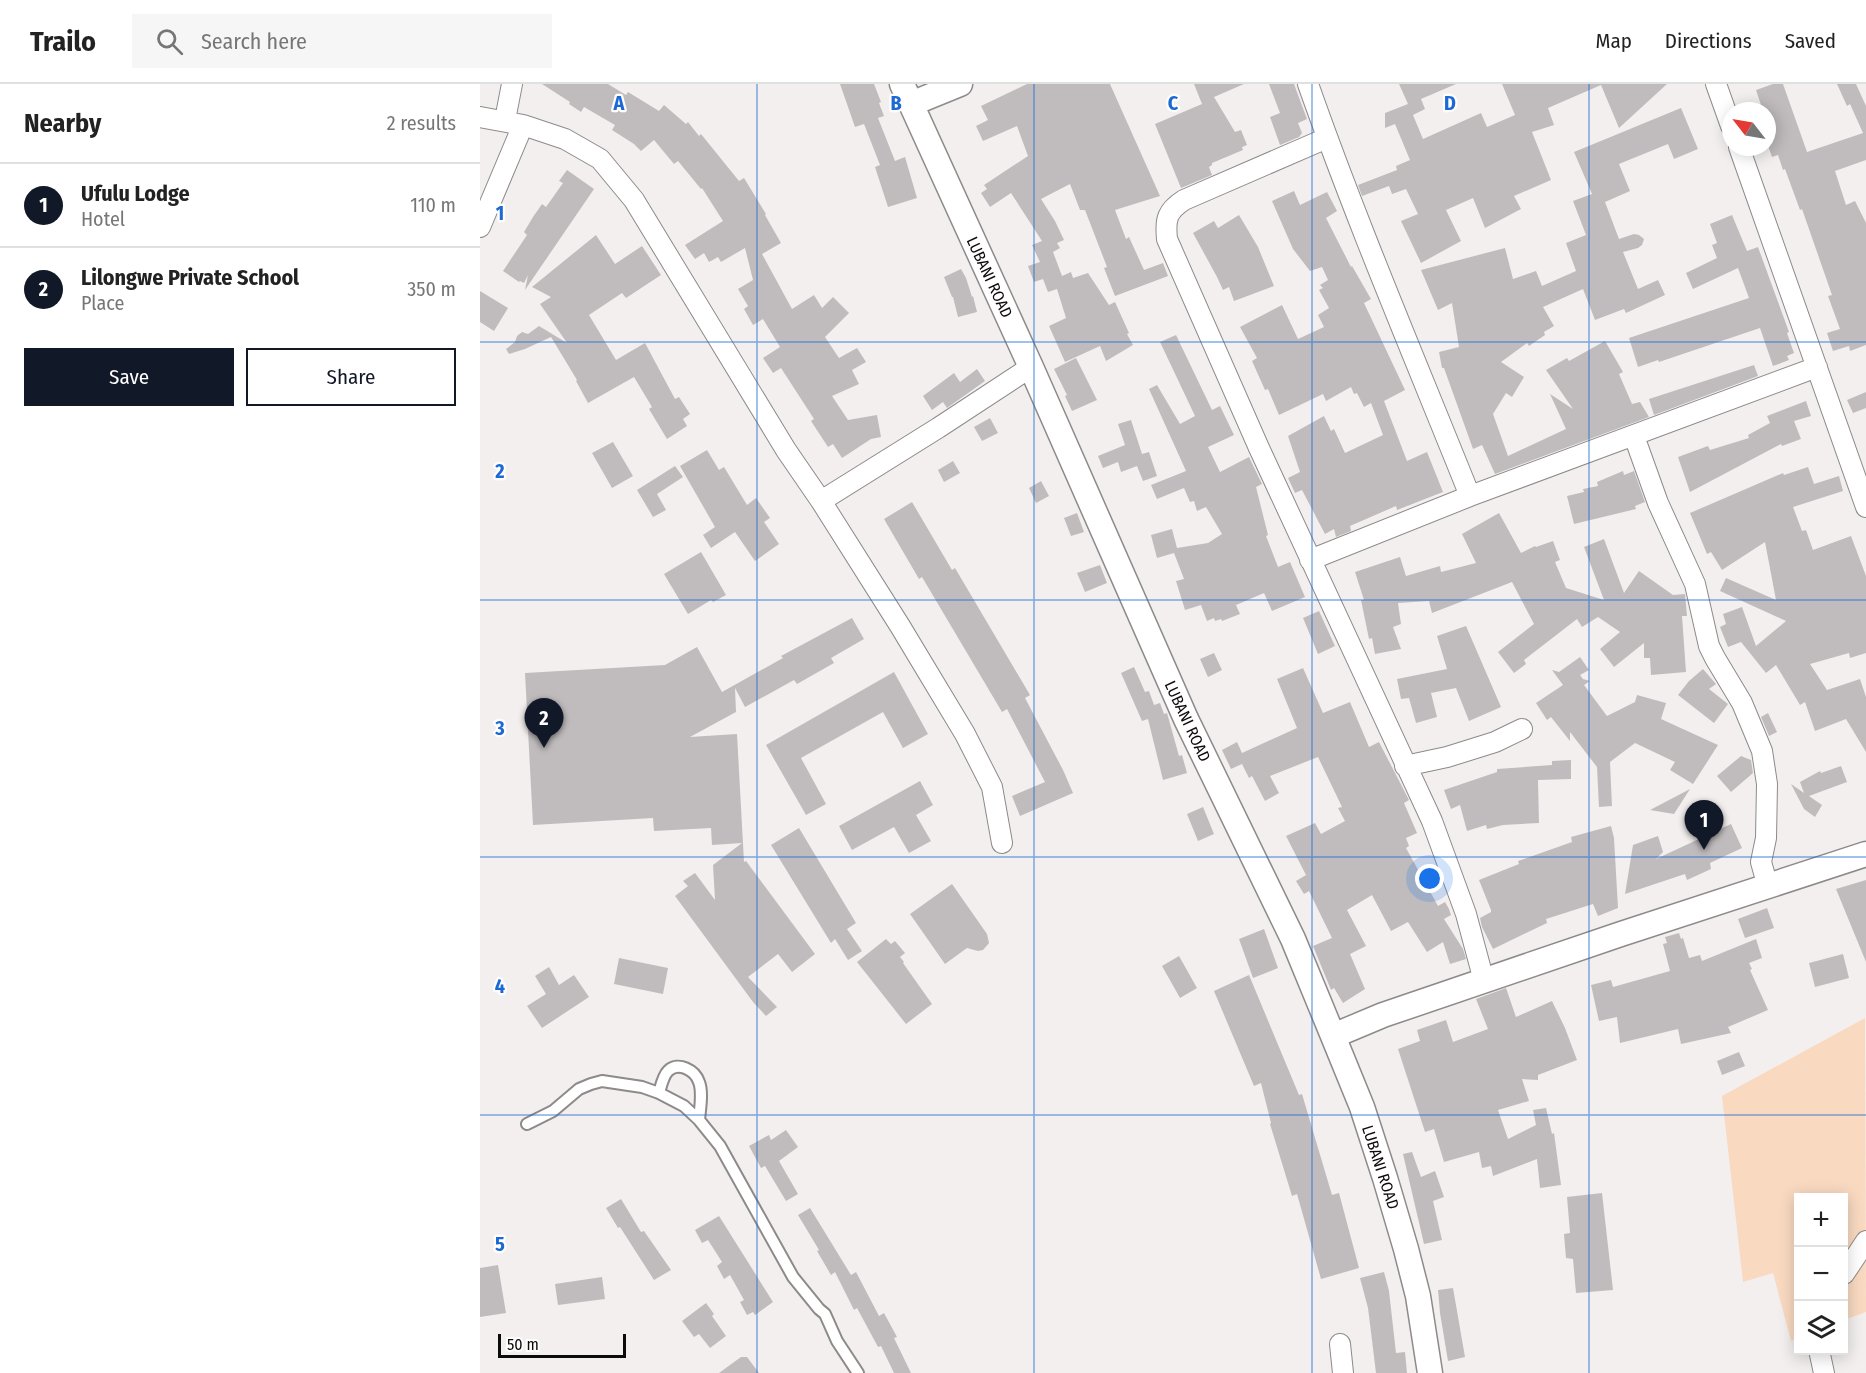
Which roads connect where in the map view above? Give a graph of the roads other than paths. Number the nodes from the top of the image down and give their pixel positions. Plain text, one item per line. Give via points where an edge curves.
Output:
1 (512, 84) edge
2 (960, 84) edge
3 (1308, 84) edge
4 (1716, 84) edge
5 (906, 94) edge
6 (1722, 102) edge
7 (480, 117) edge
8 (514, 123) junction
9 (1327, 138) junction
10 (1741, 156) edge
11 (480, 227) edge
12 (1031, 367) junction
13 (1817, 367) junction
14 (1634, 436) junction
15 (1470, 496) junction
16 (821, 501) junction
17 (1866, 507) edge
18 (1310, 560) junction
19 (1521, 729) dead end
20 (1405, 766) junction
21 (1002, 843) dead end
22 (1866, 854) edge
23 (1768, 887) junction
24 (1484, 981) junction
25 (1333, 1036) junction
26 (659, 1093) junction
27 (699, 1120) junction
28 (527, 1124) dead end
29 (1866, 1241) edge
30 (1848, 1268) edge
31 (1340, 1344) dead end
32 (1820, 1355) edge
33 (858, 1373) edge
34 (1343, 1373) edge
35 (1430, 1373) edge
36 (1824, 1373) edge

1 - 8 street
2 - 5 street
3 - 9 street
4 - 6 street
5 - 12 street, LUBANI ROAD
7 - 8 street
8 - 11 street
8 - 16 street via 565,139 600,159 617,178
9 - 15 street
9 - 18 street via 1184,200 1167,215 1166,226 1167,239
10 - 13 street
12 - 16 street
12 - 25 street, LUBANI ROAD via 1186,718 1293,939
13 - 14 street
13 - 17 street
14 - 15 street
14 - 23 street via 1658,503 1695,584 1709,646 1742,703 1762,751 1767,784 1766,838 1761,862
15 - 18 street
16 - 21 street via 966,734 992,787
18 - 20 street
19 - 20 street via 1495,742
20 - 24 street via 1436,831 1466,914
22 - 23 street
23 - 24 street
24 - 25 street
25 - 35 street, LUBANI ROAD via 1386,1178 1418,1296
26 - 27 lane via 684,1106
26 - 27 lane via 666,1072 673,1067 683,1067 694,1074 700,1083
26 - 28 lane via 602,1081 579,1089 553,1111
27 - 33 lane via 720,1146 793,1277 825,1314
29 - 30 street
31 - 34 street
32 - 36 street

